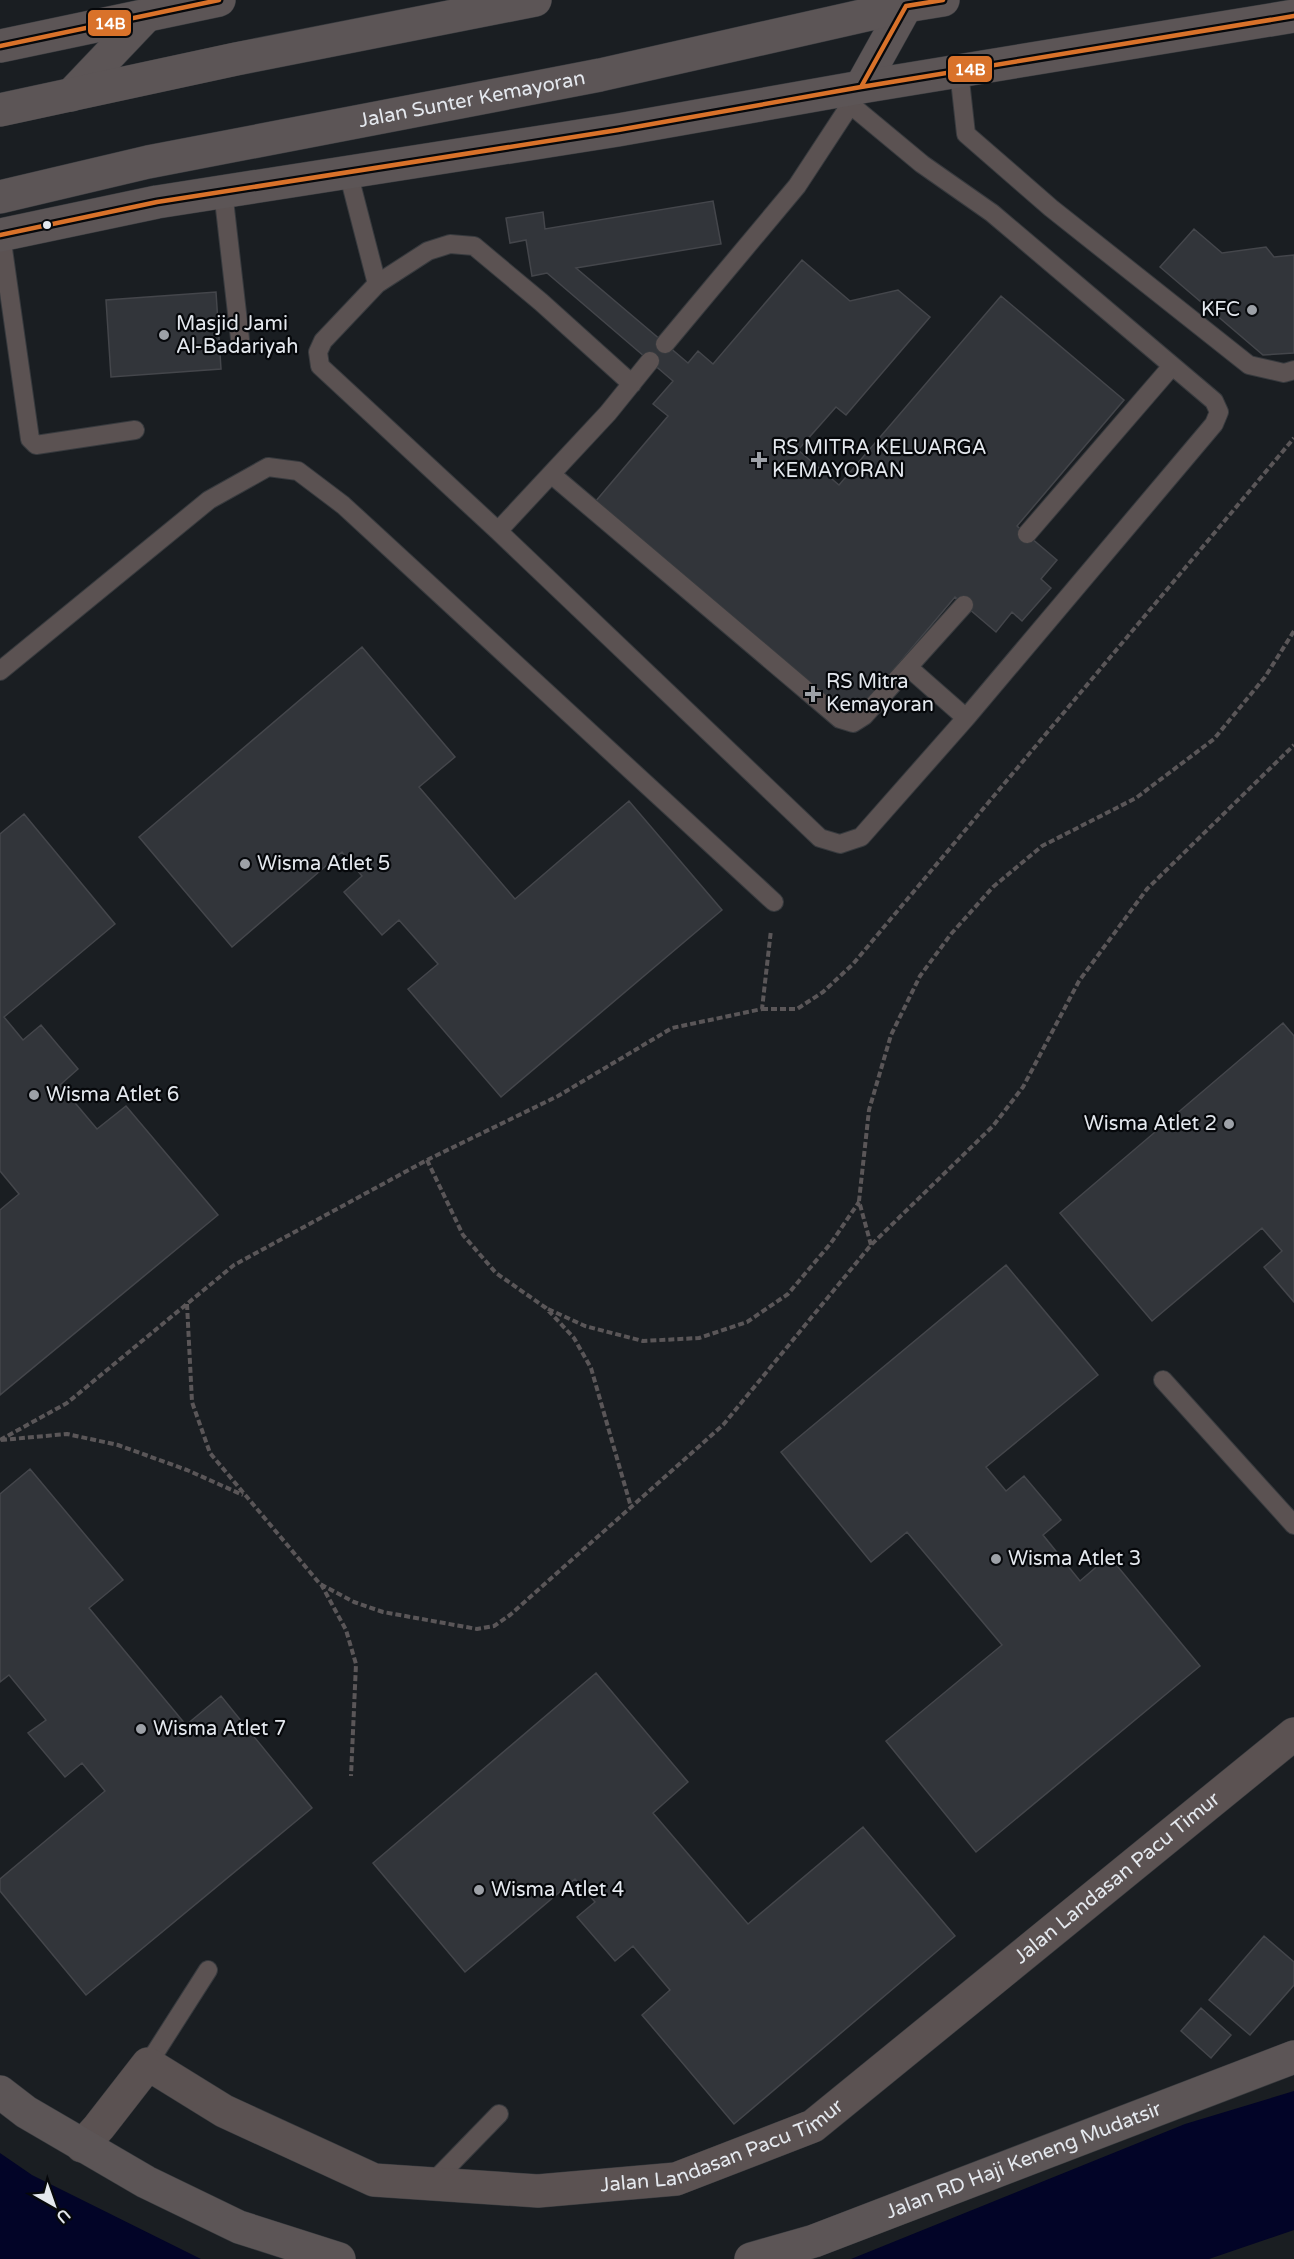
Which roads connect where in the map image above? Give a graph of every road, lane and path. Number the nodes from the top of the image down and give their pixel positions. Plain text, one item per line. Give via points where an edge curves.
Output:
1 (219, 0) edge
2 (535, 0) edge
3 (943, 0) edge
4 (906, 6) junction
5 (147, 15) junction
6 (1294, 16) edge
7 (0, 46) edge
8 (959, 71) junction
9 (71, 95) junction
10 (856, 96) junction
11 (0, 110) edge
12 (148, 162) junction
13 (348, 172) junction
14 (223, 191) junction
15 (0, 196) edge
16 (157, 202) junction
17 (0, 235) edge
18 (377, 284) junction
19 (240, 339) dead end
20 (665, 344) dead end
21 (650, 361) dead end
22 (1172, 366) junction
23 (1294, 370) edge
24 (632, 384) junction
25 (135, 430) dead end
26 (1294, 438) edge
27 (551, 474) junction
28 (498, 531) junction
29 (1028, 534) dead end
30 (964, 605) dead end
31 (1294, 631) edge
32 (908, 667) junction
33 (0, 671) edge
34 (966, 718) junction
35 (1294, 745) edge
36 (774, 902) joint
37 (762, 1009) junction
38 (428, 1160) junction
39 (859, 1201) junction
40 (871, 1245) junction
41 (187, 1304) junction
42 (546, 1308) junction
43 (1163, 1380) dead end
44 (0, 1440) edge
45 (247, 1496) junction
46 (631, 1507) junction
47 (1294, 1525) edge
48 (320, 1584) junction
49 (1294, 1734) edge
50 (351, 1776) dead end
51 (208, 1970) dead end
52 (1294, 2057) edge
53 (148, 2064) junction
54 (0, 2092) edge
55 (499, 2114) dead end
56 (82, 2146) junction
57 (431, 2184) junction
58 (339, 2259) edge
59 (751, 2259) edge

1 - 5 main road
2 - 9 main road
3 - 4 main road, Jalan Sunter Kemayoran
4 - 10 main road
4 - 12 main road, Jalan Sunter Kemayoran via 600,75
5 - 7 main road
5 - 9 main road
6 - 8 main road
8 - 10 main road
8 - 23 lane via 966,134 1051,208 1249,365 1284,373
9 - 11 main road
10 - 13 main road
10 - 20 lane via 797,186
10 - 22 lane via 922,164 992,213
12 - 15 main road, Jalan Sunter Kemayoran
12 - 16 main road
13 - 14 main road
13 - 18 lane
14 - 16 main road
14 - 19 lane
16 - 17 main road
17 - 25 lane via 30,439 36,446
18 - 24 lane via 428,251 450,244 474,246
18 - 28 lane via 323,341 318,352 320,366
21 - 24 lane
22 - 29 lane
22 - 34 lane via 1214,401 1219,412 1215,424
24 - 27 lane
26 - 37 path via 853,964 823,992 797,1009
27 - 28 lane
27 - 32 lane via 840,719 852,723 864,716
28 - 34 lane via 820,838 840,844 861,837
30 - 32 lane
31 - 39 path via 1264,677 1214,739 1136,798 1042,846 993,887 951,934 920,976 891,1035 869,1110
32 - 34 lane
33 - 36 lane via 209,500 268,467 298,471 343,505
35 - 40 path via 1147,889 1078,981 1023,1087 993,1126
36 - 37 path
37 - 38 path via 672,1028 558,1096
38 - 41 path via 234,1265
38 - 42 path via 463,1235 496,1273
39 - 40 path
39 - 42 path via 789,1294 747,1322 699,1338 643,1341 585,1326
40 - 46 path via 723,1425
41 - 44 path via 67,1403
41 - 45 path via 192,1402 210,1452
42 - 46 path via 574,1338 591,1368
43 - 47 lane
44 - 45 path via 67,1434 118,1446
45 - 48 path
46 - 48 path via 494,1626 477,1629 383,1612
48 - 50 path via 346,1630 356,1664
49 - 57 street, Jalan Landasan Pacu Timur via 813,2126 676,2179 537,2191
51 - 53 lane
52 - 59 main road, Jalan RD Haji Keneng Mudatsir via 814,2241
53 - 56 street
53 - 57 street, Jalan Landasan Pacu Timur via 224,2111 374,2180
54 - 56 main road
55 - 57 lane
56 - 58 main road via 239,2227

